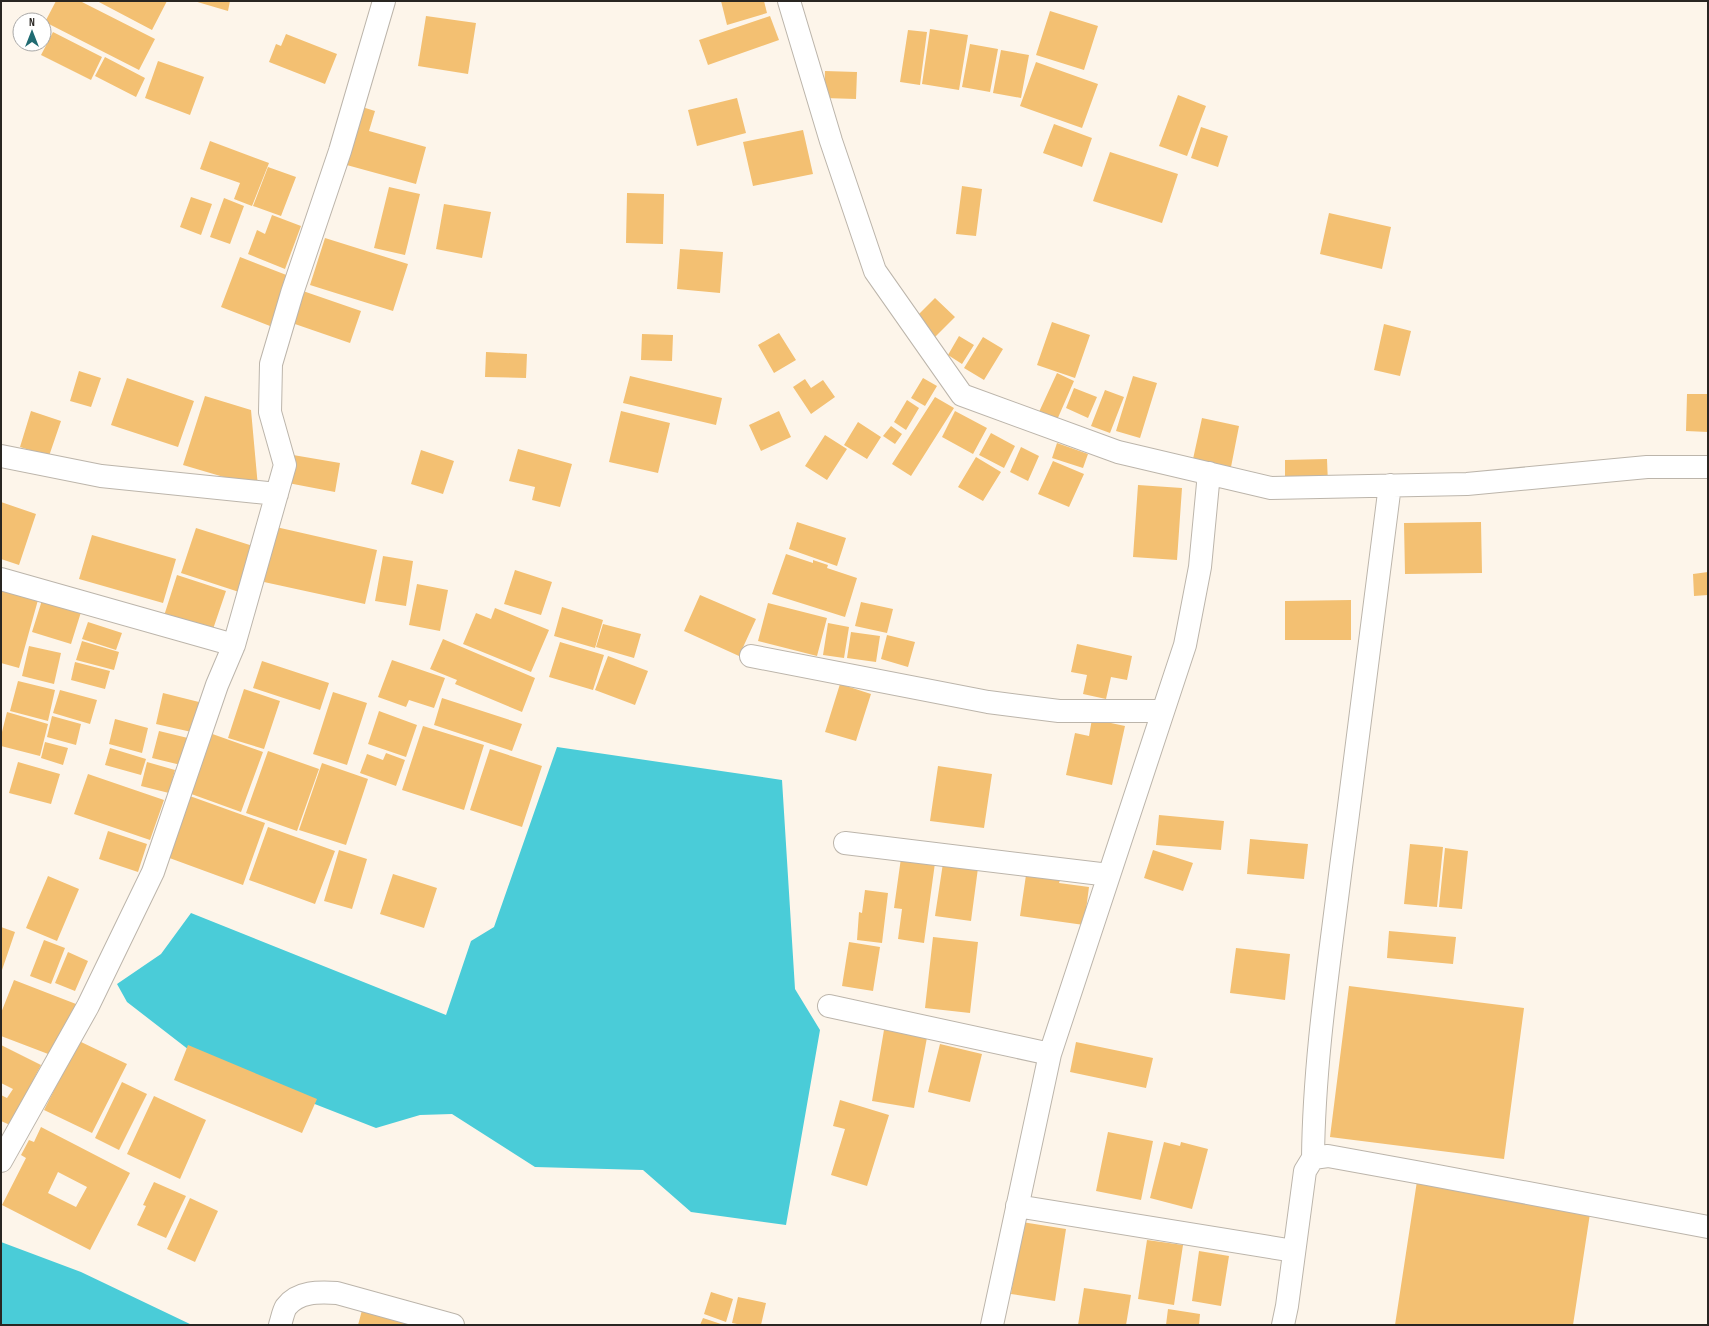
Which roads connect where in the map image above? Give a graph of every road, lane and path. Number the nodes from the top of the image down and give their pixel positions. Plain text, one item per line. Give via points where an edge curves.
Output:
1 (384, 1) edge
2 (789, 1) edge
3 (1, 456) edge
4 (1708, 467) edge
5 (1209, 473) junction
6 (1390, 485) junction
7 (277, 494) junction
8 (1, 578) edge
9 (234, 645) junction
10 (751, 656) dead end
11 (1163, 711) junction
12 (845, 843) dead end
13 (1109, 874) junction
14 (829, 1006) dead end
15 (1050, 1054) junction
16 (1313, 1158) junction
17 (1, 1161) edge
18 (1017, 1206) junction
19 (1708, 1227) edge
20 (1294, 1251) junction
21 (280, 1325) edge
22 (453, 1325) edge
23 (992, 1325) edge
24 (1282, 1325) edge

1 - 7 street via 340,151 271,364 270,412 285,465
2 - 5 street via 831,141 875,270 962,395 1118,452
3 - 7 street via 101,476
4 - 6 street via 1647,467 1467,484
5 - 6 street via 1271,488
5 - 11 street via 1200,566 1185,645
6 - 16 street via 1327,968 1315,1101
7 - 9 street
8 - 9 street
9 - 17 street via 217,685 153,872 88,1006
10 - 11 street via 988,702 1059,711
11 - 13 street
12 - 13 street
13 - 15 street
14 - 15 street
15 - 18 street
16 - 19 street via 1328,1156
16 - 20 street via 1305,1170
18 - 20 street
18 - 23 street
20 - 24 street
21 - 22 street via 285,1308 295,1298 317,1292 337,1293

